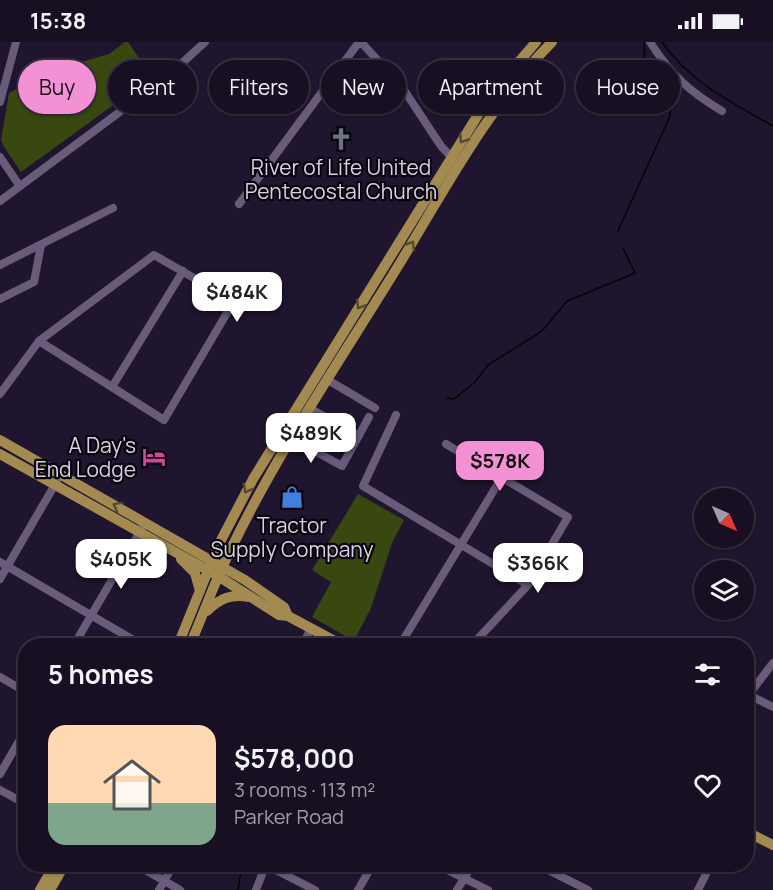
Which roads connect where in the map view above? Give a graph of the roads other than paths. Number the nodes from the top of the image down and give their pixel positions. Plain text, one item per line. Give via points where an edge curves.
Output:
1 (16, 42) edge
2 (205, 42) edge
3 (360, 42) edge
4 (536, 42) edge
5 (552, 42) edge
6 (650, 42) edge
7 (0, 102) edge
8 (722, 111) dead end
9 (0, 157) edge
10 (455, 161) junction
11 (19, 185) junction
12 (0, 201) edge
13 (239, 204) dead end
14 (113, 208) dead end
15 (40, 245) junction
16 (0, 265) edge
17 (183, 272) junction
18 (0, 299) edge
19 (39, 341) junction
20 (328, 380) junction
21 (112, 387) junction
22 (0, 394) edge
23 (375, 408) dead end
24 (311, 409) junction
25 (396, 415) dead end
26 (369, 417) dead end
27 (359, 436) junction
28 (292, 439) junction
29 (0, 440) edge
30 (446, 444) dead end
31 (0, 454) edge
32 (61, 475) junction
33 (502, 477) junction
34 (55, 485) junction
35 (145, 522) junction
36 (139, 533) junction
37 (218, 546) junction
38 (460, 546) junction
39 (231, 548) junction
40 (173, 550) junction
41 (194, 551) junction
42 (4, 564) edge
43 (210, 566) junction
44 (220, 571) junction
45 (0, 579) edge
46 (245, 580) junction
47 (528, 585) junction
48 (200, 592) junction
49 (251, 597) junction
50 (203, 615) junction
51 (91, 616) junction
52 (288, 616) junction
53 (311, 629) junction
54 (78, 638) edge
55 (130, 638) edge
56 (181, 638) edge
57 (193, 638) edge
58 (306, 638) edge
59 (328, 638) edge
60 (404, 638) edge
61 (478, 638) edge
62 (773, 663) edge
63 (0, 677) edge
64 (18, 687) edge
65 (754, 688) edge
66 (754, 699) edge
67 (773, 707) edge
68 (18, 743) edge
69 (0, 774) edge
70 (0, 790) edge
71 (18, 800) edge
72 (754, 836) edge
73 (773, 845) edge
74 (50, 872) edge
75 (60, 872) edge
76 (149, 872) edge
77 (170, 872) edge
78 (263, 872) edge
79 (281, 872) edge
80 (368, 872) edge
81 (452, 872) edge
82 (467, 872) edge
83 (552, 872) edge
84 (707, 872) edge
85 (464, 878) junction
86 (165, 881) junction
87 (40, 890) edge
88 (50, 890) edge
89 (159, 890) edge
90 (180, 890) edge
91 (256, 890) edge
92 (315, 890) edge
93 (358, 890) edge
94 (457, 890) edge
95 (488, 890) edge
96 (588, 890) edge
97 (698, 890) edge

1 - 7 street
2 - 11 street via 168,76
3 - 10 street via 402,87
3 - 13 street
4 -> 10 main road via 487,102
5 - 10 main road
6 - 8 street via 677,79
9 - 11 street
20 -> 10 main road
10 -> 37 main road via 253,478
11 - 12 street
14 - 15 street
15 - 16 street
15 - 18 street via 34,282
17 - 19 street via 154,255
17 - 21 street
17 - 21 street via 234,301 164,420
19 - 21 street
19 - 22 street
20 - 23 street
20 - 24 main road
24 - 27 street
24 - 28 main road
25 - 38 street via 363,486
26 - 27 street
27 - 28 street via 342,466
28 - 39 main road
29 - 32 main road
30 - 33 street
31 - 34 main road
32 - 34 street
35 -> 32 main road
33 - 38 street
33 - 47 street via 568,517
34 - 36 main road
34 - 42 street
35 - 36 street
35 - 41 main road
36 - 40 main road
36 - 51 street
37 - 41 main road
37 - 43 main road
38 - 47 street
38 - 60 street
39 - 44 main road
39 - 46 main road via 232,561
40 - 43 main road
40 - 48 main road via 195,573
41 - 43 main road
42 - 45 street
42 - 51 street
43 - 44 main road
43 - 48 main road
44 - 46 main road
44 - 49 main road
44 - 50 main road
46 - 52 main road via 284,607
47 - 61 street
48 - 56 main road
49 - 50 main road via 227,597
49 - 52 main road via 279,615
50 - 57 main road
51 - 54 street
51 - 55 street
52 - 53 main road
53 - 58 street
53 - 59 main road
62 - 65 street
63 - 64 street
66 - 67 street
68 - 69 street
70 - 71 street
72 - 73 main road
74 - 87 main road
75 - 88 main road
76 - 86 street
77 - 86 street
78 - 91 street
79 - 92 street
80 - 93 street
81 - 85 street
82 - 85 street
83 - 96 street
84 - 97 street
85 - 94 street
85 - 95 street
86 - 89 street
86 - 90 street

